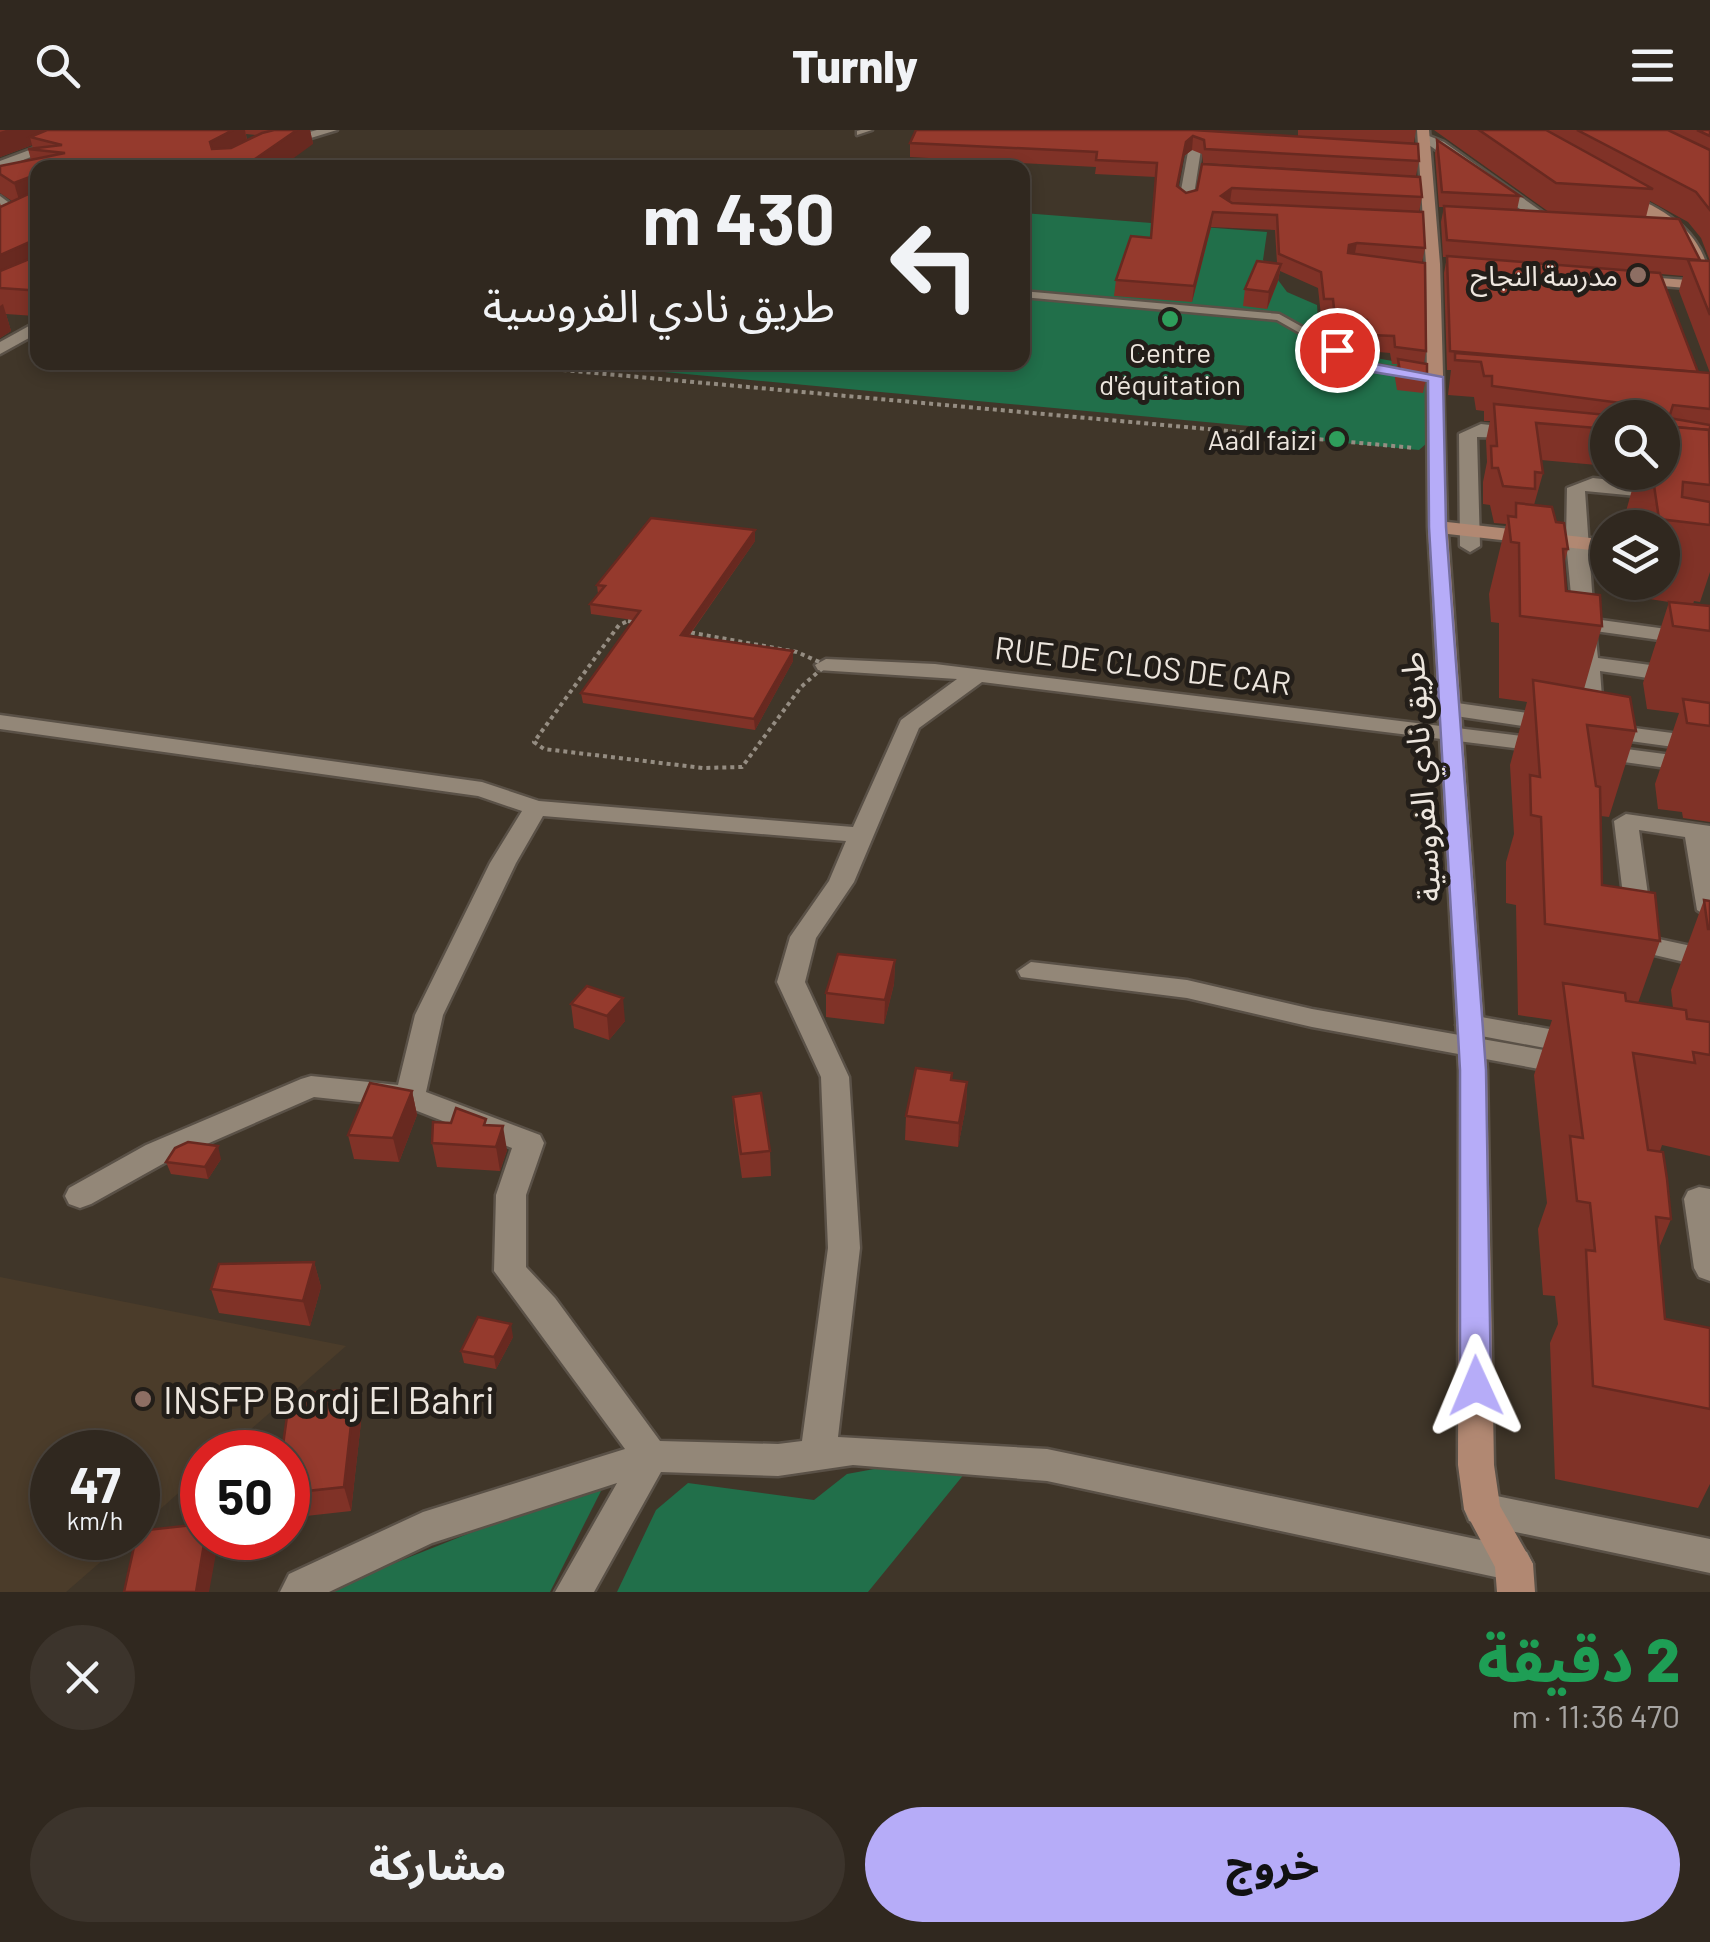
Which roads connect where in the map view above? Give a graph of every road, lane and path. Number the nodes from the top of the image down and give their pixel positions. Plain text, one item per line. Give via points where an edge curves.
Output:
1 (94, 130) edge
2 (332, 130) edge
3 (1423, 132) edge
4 (1198, 134) edge
5 (241, 139) edge
6 (1216, 140) edge
7 (288, 143) junction
8 (1404, 150) edge
9 (1423, 151) junction
10 (239, 160) edge
11 (254, 160) edge
12 (2, 164) edge
13 (30, 165) edge
14 (1192, 170) junction
15 (1211, 171) edge
16 (1407, 182) edge
17 (1426, 184) junction
18 (1600, 184) edge
19 (0, 200) edge
20 (1186, 201) edge
21 (30, 212) edge
22 (1450, 215) edge
23 (18, 217) junction
24 (1430, 217) junction
25 (1412, 219) edge
26 (1509, 219) edge
27 (1548, 221) junction
28 (1567, 222) edge
29 (0, 226) edge
30 (1643, 226) edge
31 (1681, 228) junction
32 (1438, 267) junction
33 (1413, 270) edge
34 (1624, 279) edge
35 (1710, 286) edge
36 (1030, 295) edge
37 (0, 321) edge
38 (30, 324) edge
39 (30, 330) edge
40 (0, 349) edge
41 (563, 370) edge
42 (1445, 378) junction
43 (1545, 436) edge
44 (1438, 450) junction
45 (1710, 497) edge
46 (1438, 535) junction
47 (1470, 538) junction
48 (1590, 548) edge
49 (1577, 550) junction
50 (1590, 555) edge
51 (1588, 624) junction
52 (1710, 641) edge
53 (1590, 664) junction
54 (826, 665) junction
55 (976, 676) junction
56 (1710, 680) edge
57 (1450, 720) junction
58 (0, 722) edge
59 (1594, 729) junction
60 (1710, 745) edge
61 (1710, 767) edge
62 (536, 808) junction
63 (1703, 832) edge
64 (862, 835) junction
65 (1710, 910) edge
66 (1710, 960) edge
67 (1031, 972) dead end
68 (1471, 1036) junction
69 (1600, 1059) edge
70 (410, 1097) junction
71 (80, 1196) dead end
72 (1710, 1201) edge
73 (1710, 1268) edge
74 (818, 1453) junction
75 (652, 1456) junction
76 (1482, 1509) junction
77 (1710, 1556) edge
78 (1515, 1578) edge
79 (298, 1592) edge
80 (574, 1592) edge

1 - 12 street
2 - 7 street
3 - 9 main road, طريق نادي الفروسية
3 - 27 street
4 - 6 street
4 - 14 street
5 - 7 street
7 - 10 street
7 - 11 street
8 - 9 street
9 - 17 main road, طريق نادي الفروسية
12 - 13 street
14 - 15 street
14 - 20 street
16 - 17 street
17 - 24 main road, طريق نادي الفروسية
18 - 31 main road
19 - 23 street
21 - 23 street
22 - 24 street
23 - 29 street
24 - 25 street
24 - 32 main road, طريق نادي الفروسية
26 - 27 street
27 - 28 street
30 - 31 street
31 - 35 main road
32 - 33 street
32 - 42 main road, طريق نادي الفروسية
34 - 35 main road via 1666,289
36 - 42 lane via 1279,317 1366,366
37 - 38 street
39 - 40 street
41 - 44 path
42 - 44 main road, طريق نادي الفروسية
43 - 47 street via 1469,432
44 - 46 main road, طريق نادي الفروسية
45 - 49 street via 1582,484 1576,488
46 - 47 main road
46 - 57 main road, طريق نادي الفروسية
47 - 49 main road
48 - 49 main road
49 - 50 main road
49 - 51 street
51 - 52 street
51 - 53 street
53 - 56 street
53 - 59 street
54 - 54 path via 800,684 742,767 563,753 534,742 628,621 797,652
54 - 55 street, RUE DE CLOS DE CAR
55 - 57 street, RUE DE CLOS DE CAR via 1432,734
55 - 64 street via 908,726
57 - 59 street
57 - 61 street via 1571,748
57 - 68 main road, طريق نادي الفروسية
58 - 62 street via 482,788
59 - 60 street
62 - 64 street
62 - 70 street via 429,1015
63 - 65 street
63 - 66 street via 1626,821 1642,944
64 - 74 street via 841,882 803,937 792,982 834,1077 840,1172 844,1248
67 - 68 street via 1187,988 1312,1018
68 - 69 street
68 - 76 main road, طريق نادي الفروسية
70 - 71 street via 311,1086 157,1153
70 - 75 street via 529,1142 511,1195 510,1270
72 - 73 street via 1699,1199
74 - 75 street via 778,1460
74 - 78 street via 934,1453 1048,1465
75 - 79 street via 423,1529
75 - 80 street
76 - 77 street
76 - 78 main road, طريق نادي الفروسية

